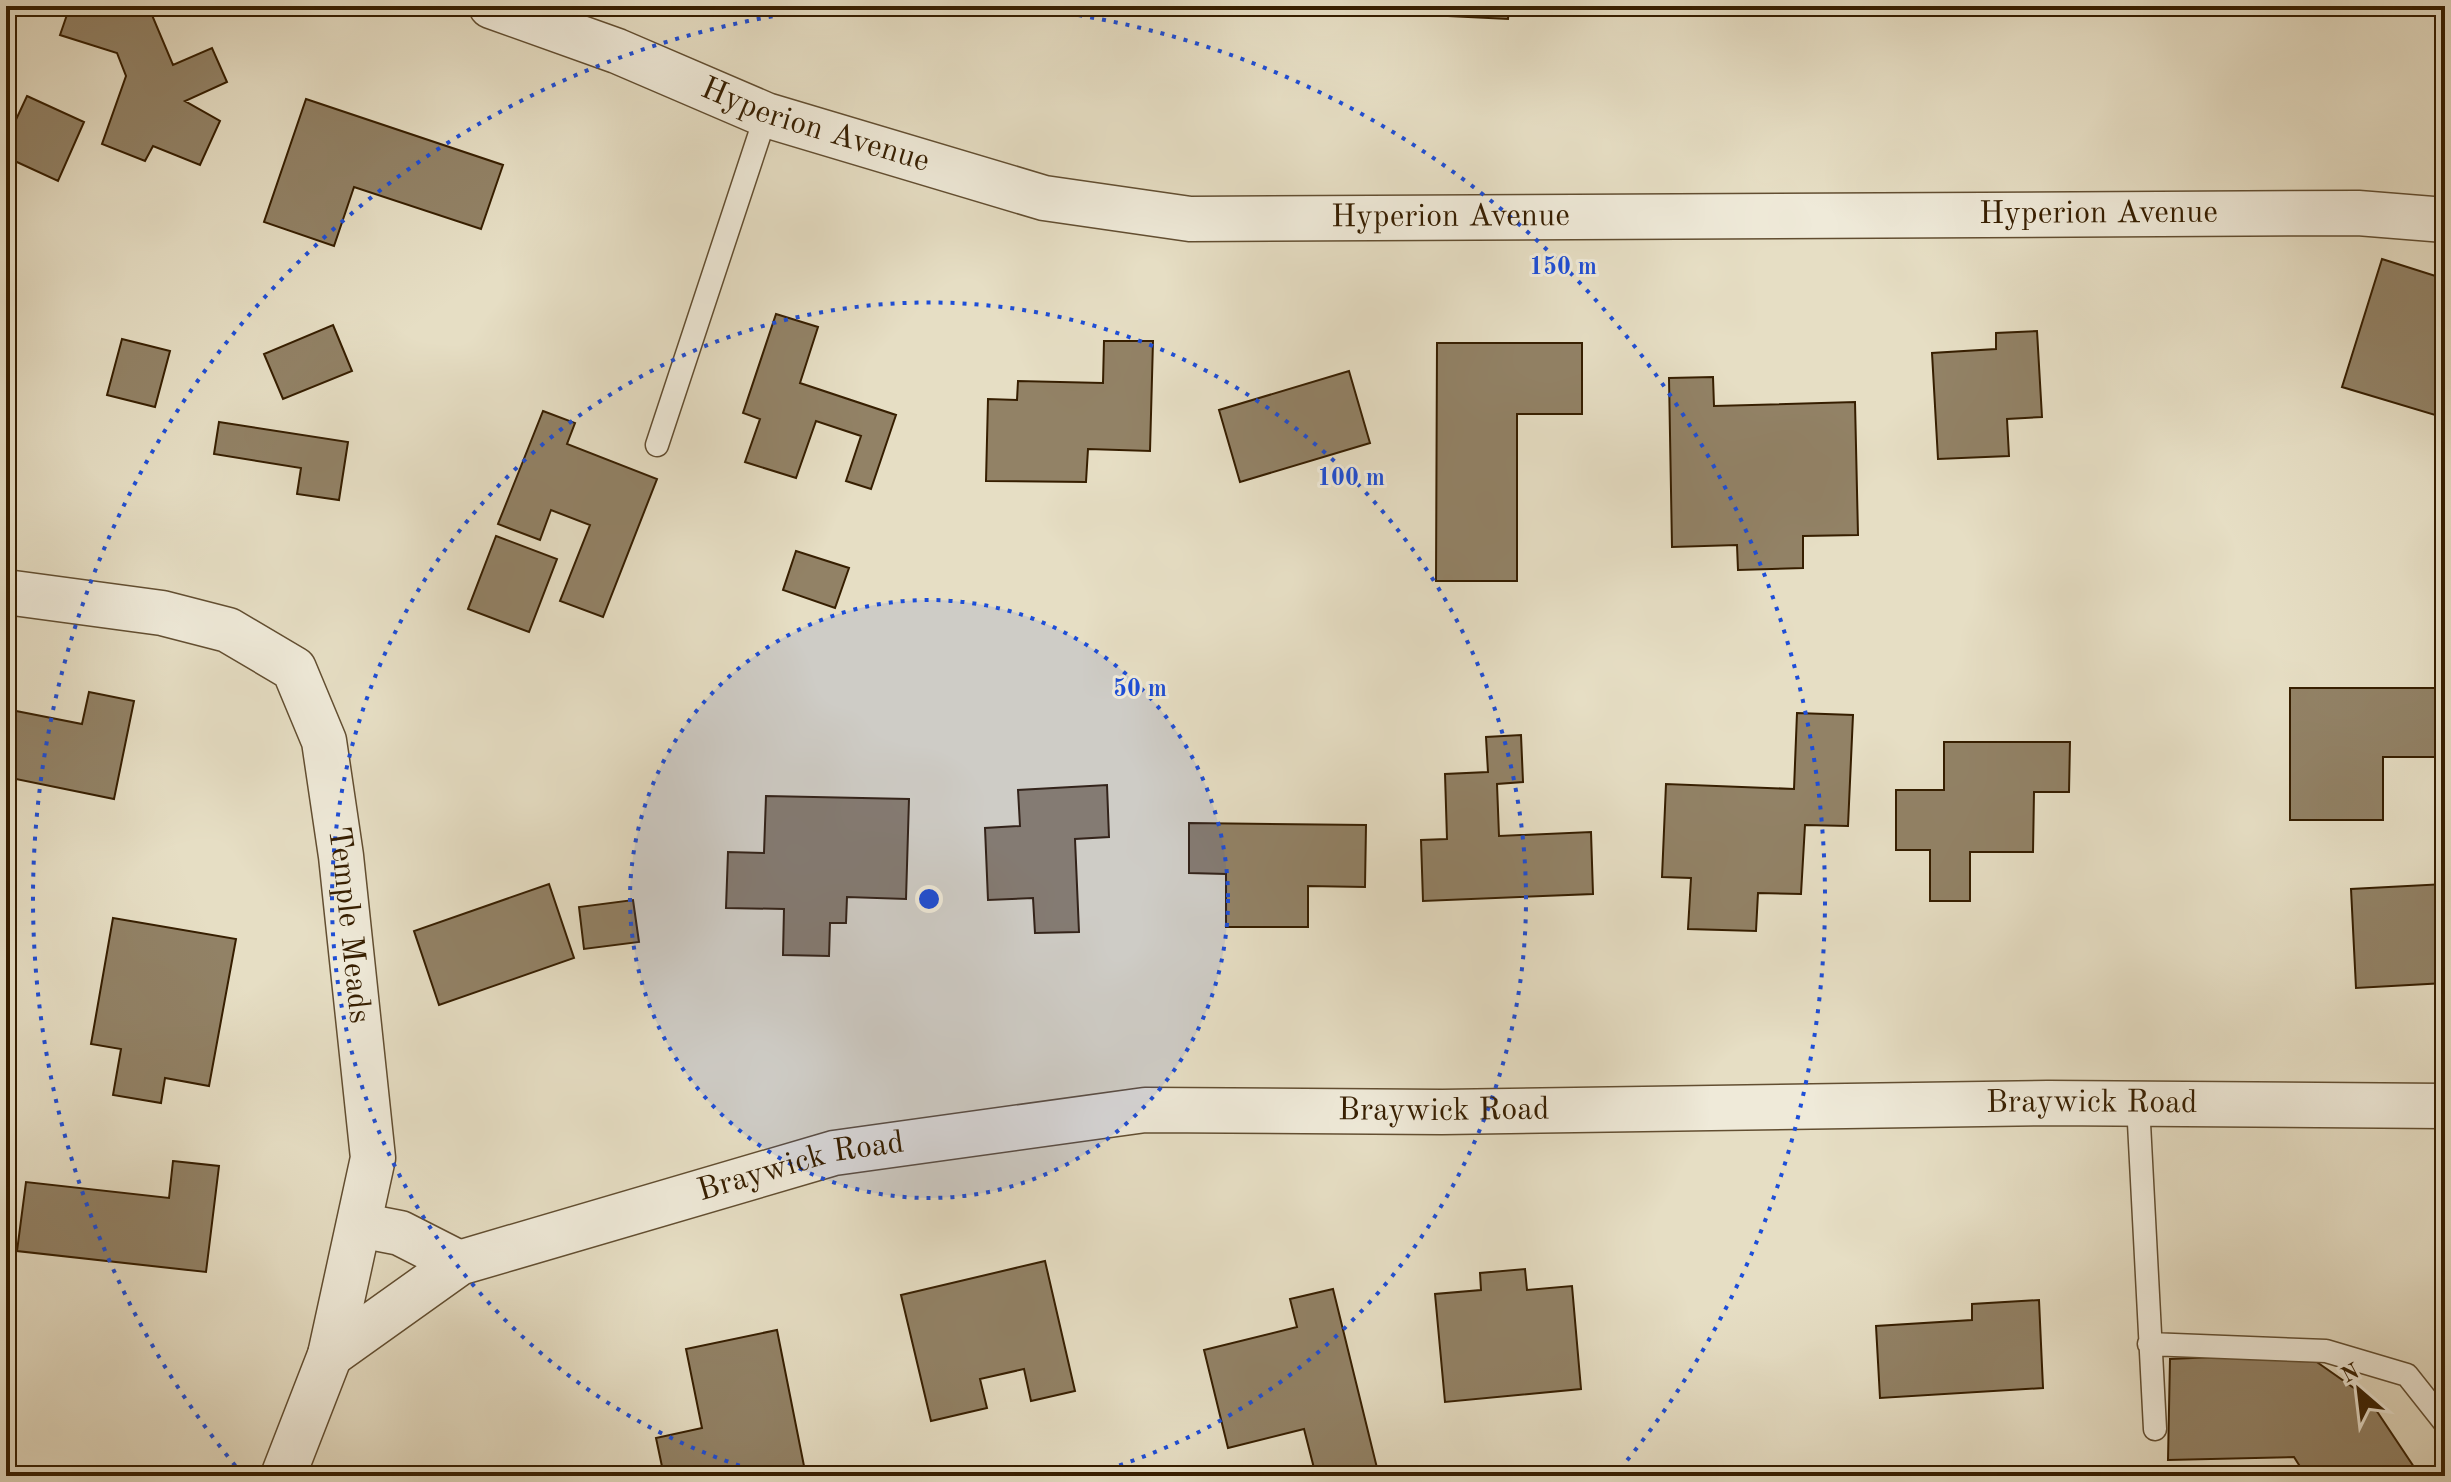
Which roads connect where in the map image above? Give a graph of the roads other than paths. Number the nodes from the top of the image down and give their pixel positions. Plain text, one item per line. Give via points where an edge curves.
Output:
1 (491, 6) edge
2 (766, 115) junction
3 (2445, 220) edge
4 (657, 445) dead end
5 (6, 592) edge
6 (2138, 1104) junction
7 (2445, 1106) edge
8 (359, 1225) junction
9 (459, 1263) junction
10 (2149, 1344) junction
11 (330, 1355) junction
12 (2445, 1423) edge
13 (2155, 1429) dead end
14 (283, 1476) edge

1 - 2 street, Hyperion Avenue via 617,51
2 - 3 street, Hyperion Avenue via 1044,198 1190,219 2358,213
2 - 4 lane
5 - 8 street, Temple Meads via 162,613 228,630 294,669 324,741 341,856 373,1158
6 - 7 street, Braywick Road
6 - 9 street, Braywick Road via 1145,1110 834,1153
6 - 10 lane
8 - 9 street via 400,1233
8 - 11 street, Temple Meads
9 - 11 street, Braywick Road
10 - 12 lane via 2326,1351 2407,1375
10 - 13 lane
11 - 14 street, Temple Meads

